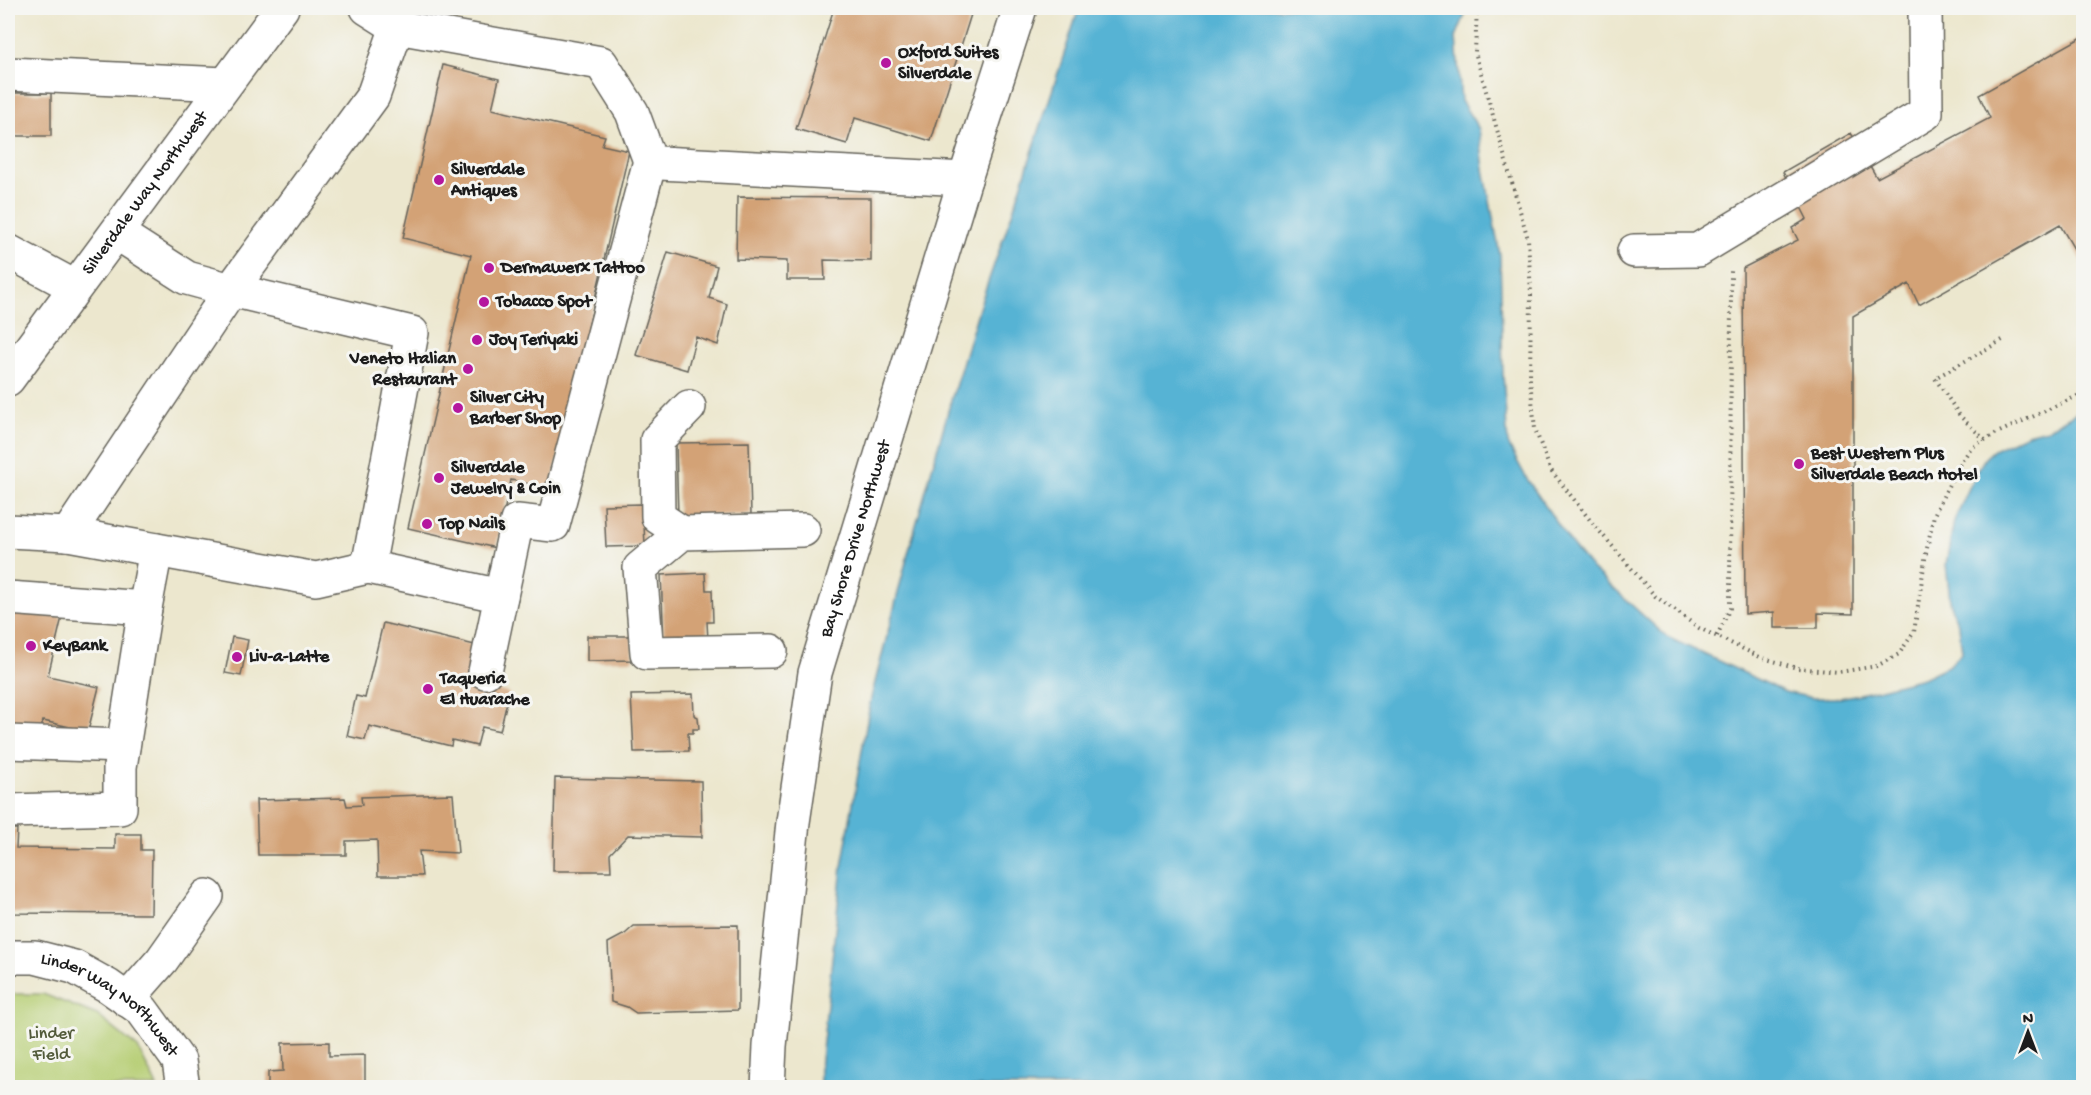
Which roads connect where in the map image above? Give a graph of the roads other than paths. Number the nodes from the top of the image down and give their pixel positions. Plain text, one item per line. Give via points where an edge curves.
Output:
1 (282, 8) edge
2 (367, 8) edge
3 (1020, 8) edge
4 (1925, 14) edge
5 (397, 27) junction
6 (8, 74) edge
7 (225, 84) junction
8 (650, 161) junction
9 (965, 179) junction
10 (117, 233) junction
11 (8, 251) edge
12 (1634, 251) dead end
13 (75, 287) junction
14 (231, 290) junction
15 (8, 379) edge
16 (689, 407) dead end
17 (803, 530) dead end
18 (8, 531) edge
19 (682, 533) junction
20 (68, 534) junction
21 (156, 550) junction
22 (368, 567) junction
23 (501, 596) junction
24 (8, 598) edge
25 (145, 608) junction
26 (771, 651) dead end
27 (485, 672) dead end
28 (8, 742) edge
29 (123, 746) junction
30 (8, 811) edge
31 (207, 896) dead end
32 (8, 957) edge
33 (127, 1000) junction
34 (183, 1088) edge
35 (768, 1088) edge

1 - 7 street, Silverdale Way Northwest
2 - 5 street
3 - 9 street, Bay Shore Drive Northwest
4 - 12 street via 1926,113 1711,243
5 - 8 street via 601,63 632,112
5 - 14 street via 373,96
6 - 7 street
7 - 10 street, Silverdale Way Northwest
8 - 9 street
8 - 23 street via 553,525 517,521
9 - 35 street, Bay Shore Drive Northwest via 816,673 793,822
10 - 13 street, Silverdale Way Northwest
10 - 14 street via 187,278
11 - 13 street
13 - 15 street, Silverdale Way Northwest
14 - 20 street
14 - 22 street via 411,333
16 - 19 street via 657,440 658,517
17 - 19 street
18 - 20 street
19 - 26 street via 640,568 647,652
20 - 21 street
21 - 22 street via 316,579
21 - 25 street
22 - 23 street
23 - 27 street
24 - 25 street
25 - 29 street
28 - 29 street
29 - 30 street via 120,808
31 - 33 street via 162,960
32 - 33 street, Linder Way Northwest via 35,957 74,967
33 - 34 street, Linder Way Northwest via 142,1010 179,1061

